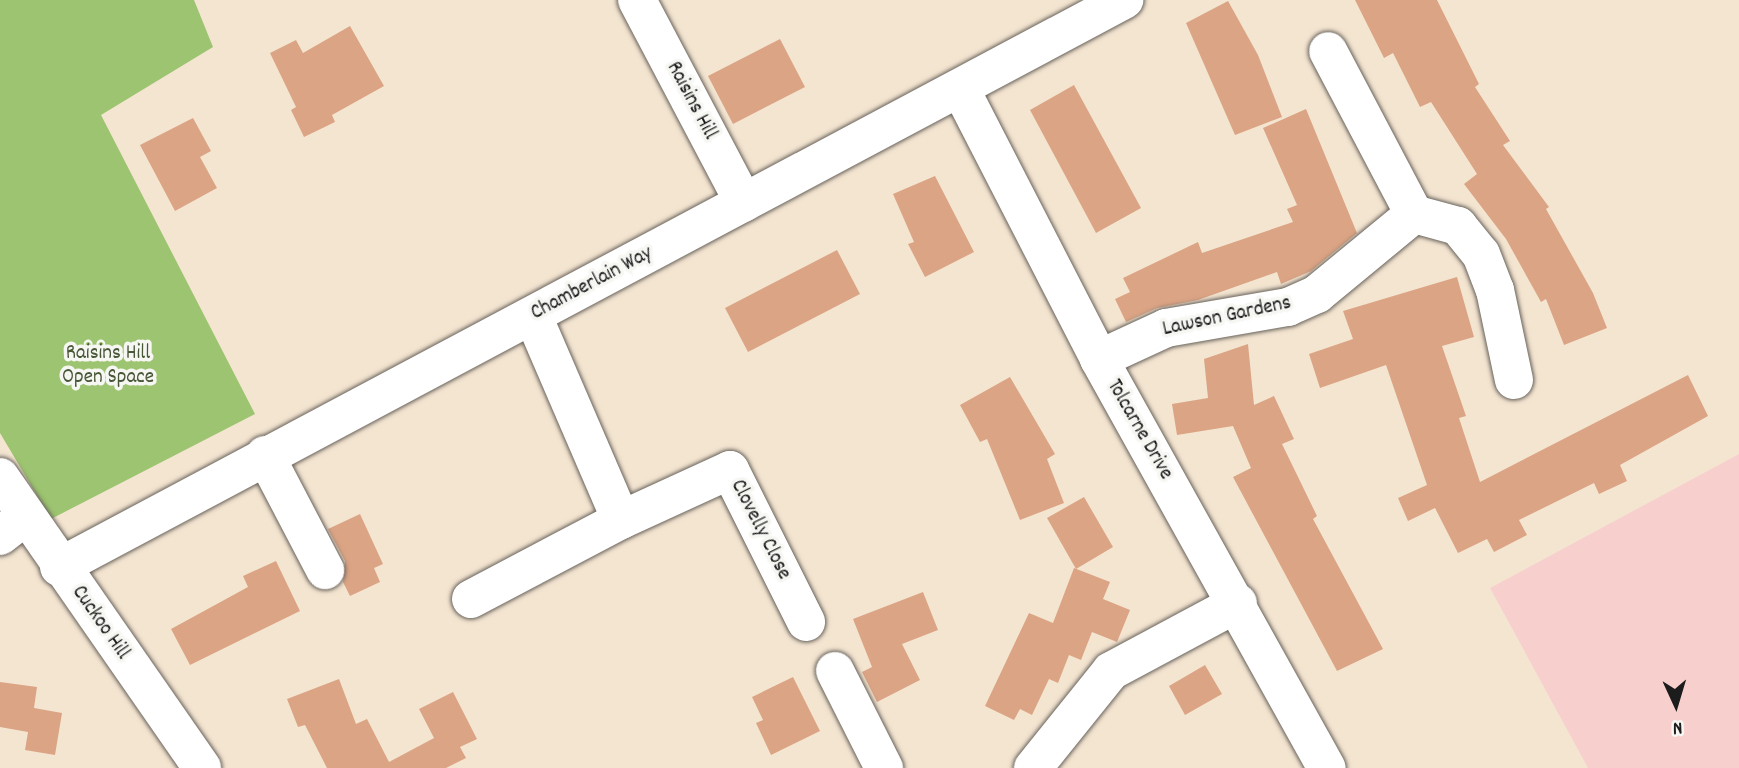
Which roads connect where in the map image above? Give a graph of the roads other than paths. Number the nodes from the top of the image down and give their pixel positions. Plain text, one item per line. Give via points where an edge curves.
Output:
1 (637, 0) edge
2 (1124, 0) edge
3 (1328, 51) dead end
4 (960, 88) junction
5 (744, 203) junction
6 (1413, 214) junction
7 (533, 316) junction
8 (1099, 359) junction
9 (1514, 380) dead end
10 (265, 455) junction
11 (0, 477) edge
12 (621, 520) junction
13 (13, 526) edge
14 (59, 567) junction
15 (325, 570) dead end
16 (471, 599) dead end
17 (1238, 603) junction
18 (806, 622) dead end
19 (835, 671) dead end
20 (202, 768) edge
21 (884, 768) edge
22 (1033, 768) edge
23 (1327, 768) edge

1 - 5 street, Raisins Hill
2 - 4 street, Chamberlain Way
3 - 6 street
4 - 5 street, Chamberlain Way
4 - 8 street, Tolcarne Drive
5 - 7 street, Chamberlain Way
6 - 8 street, Lawson Gardens via 1317,294 1288,307 1166,328
6 - 9 street via 1458,226 1481,254 1496,290
7 - 10 street, Chamberlain Way
7 - 12 street
8 - 17 street, Tolcarne Drive
10 - 14 street, Chamberlain Way
10 - 15 street
11 - 13 street, Cuckoo Hill
12 - 16 street, Clovelly Close
12 - 18 street, Clovelly Close via 730,470
13 - 14 street, Cuckoo Hill
14 - 20 street, Cuckoo Hill
17 - 22 street via 1111,671
17 - 23 street, Tolcarne Drive
19 - 21 street

